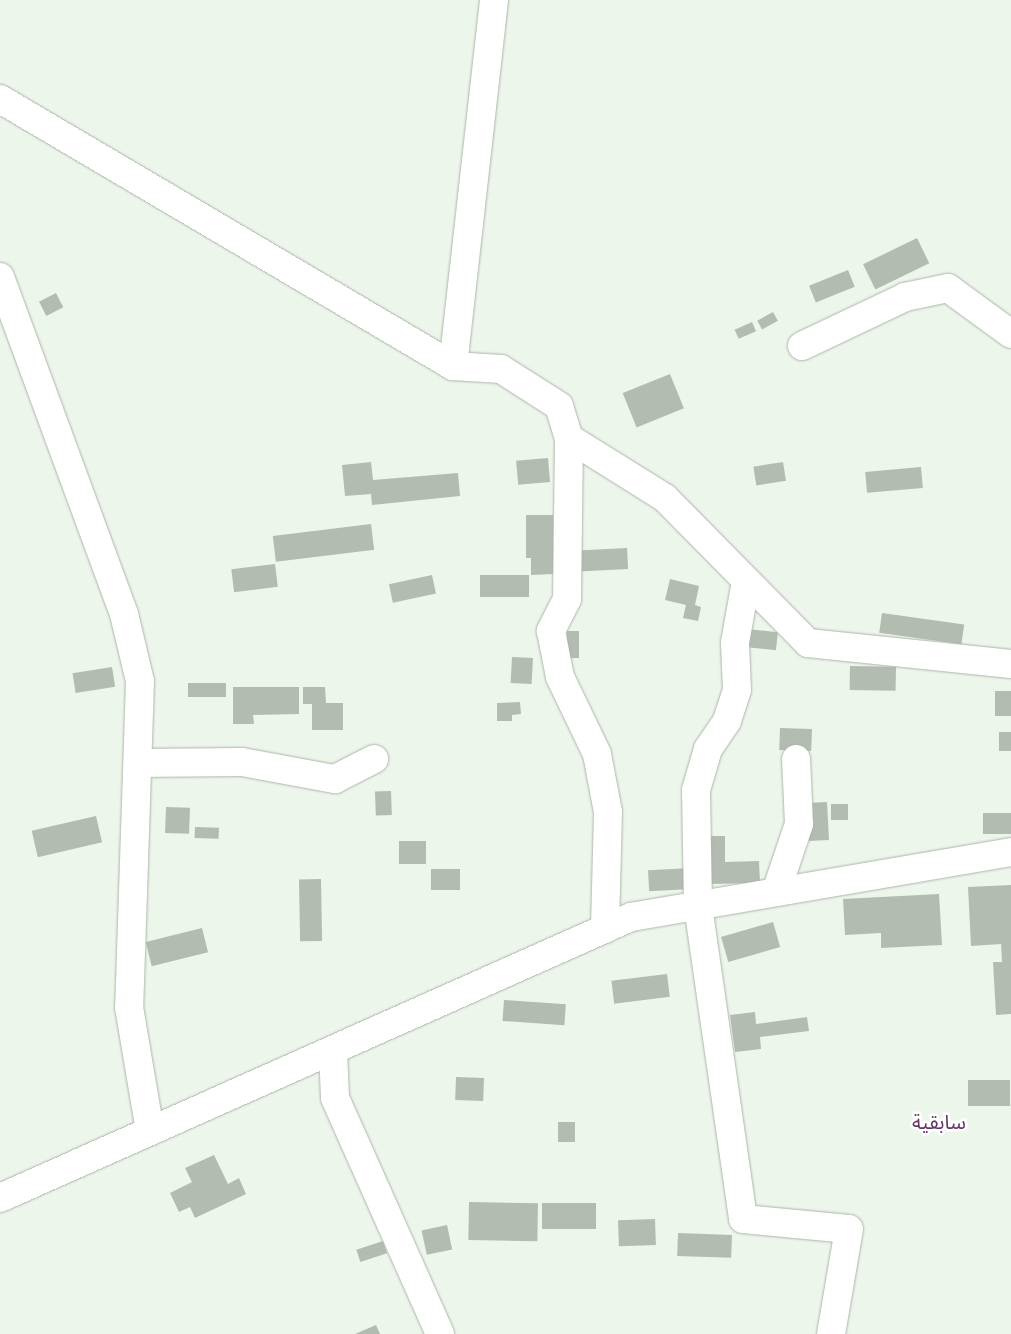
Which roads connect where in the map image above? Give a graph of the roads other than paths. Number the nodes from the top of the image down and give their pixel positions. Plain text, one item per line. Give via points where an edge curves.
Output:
1 (494, 0) edge
2 (0, 99) edge
3 (0, 276) edge
4 (1011, 334) edge
5 (802, 346) dead end
6 (453, 366) junction
7 (569, 438) junction
8 (746, 581) junction
9 (1011, 664) edge
10 (374, 759) dead end
11 (796, 759) dead end
12 (138, 763) junction
13 (1011, 852) edge
14 (776, 892) junction
15 (698, 906) junction
16 (605, 929) junction
17 (333, 1050) junction
18 (150, 1131) junction
19 (0, 1198) edge
20 (440, 1334) edge
21 (831, 1334) edge

1 - 6 street
2 - 6 street
3 - 12 street via 124,614 140,681
4 - 5 street via 948,288 905,297
6 - 7 street via 501,369 559,406
7 - 8 street via 665,498
7 - 16 street via 567,599 551,631 560,677 597,754 608,812
8 - 9 street via 808,643
8 - 15 street via 735,643 737,690 727,720 708,749 696,790
10 - 12 street via 335,779 242,762
11 - 14 street via 799,824
12 - 18 street via 129,1007
13 - 14 street
14 - 15 street
15 - 16 street via 631,918
15 - 21 street via 743,1219 849,1229
16 - 17 street
17 - 18 street
17 - 20 street via 335,1098
18 - 19 street

